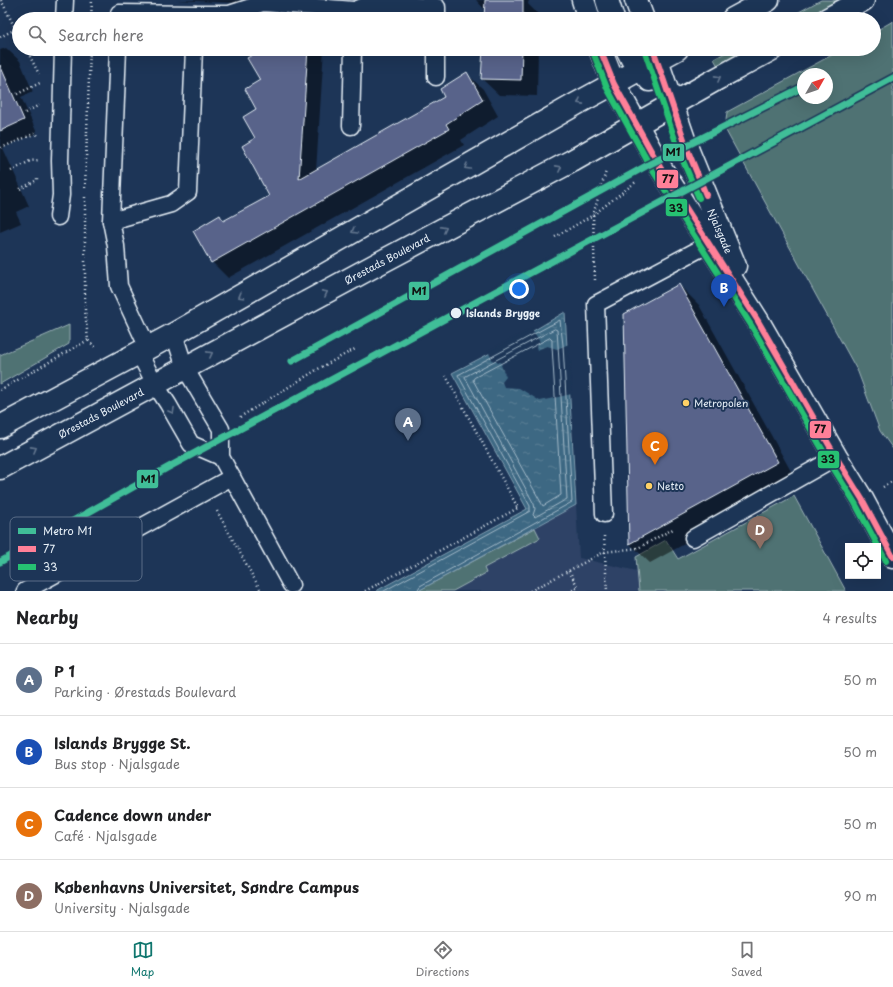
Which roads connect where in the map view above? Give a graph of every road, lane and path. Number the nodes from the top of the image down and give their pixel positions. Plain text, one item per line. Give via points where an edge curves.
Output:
1 (1, 0) edge
2 (65, 0) edge
3 (92, 0) edge
4 (583, 0) edge
5 (607, 0) edge
6 (637, 0) edge
7 (768, 0) edge
8 (863, 0) edge
9 (119, 11) edge
10 (64, 12) edge
11 (91, 12) edge
12 (134, 12) edge
13 (235, 12) edge
14 (337, 12) edge
15 (357, 12) edge
16 (437, 12) edge
17 (587, 12) edge
18 (611, 12) edge
19 (641, 12) edge
20 (746, 12) edge
21 (841, 12) edge
22 (12, 21) edge
23 (12, 31) edge
24 (0, 37) edge
25 (30, 56) edge
26 (63, 56) edge
27 (118, 56) edge
28 (194, 56) edge
29 (353, 56) edge
30 (436, 56) edge
31 (603, 56) edge
32 (630, 56) edge
33 (759, 56) edge
34 (650, 59) edge
35 (39, 75) dead end
36 (436, 77) dead end
37 (614, 84) junction
38 (42, 89) dead end
39 (17, 94) dead end
40 (670, 97) junction
41 (637, 124) junction
42 (351, 126) dead end
43 (40, 138) dead end
44 (1, 148) dead end
45 (39, 153) dead end
46 (38, 160) junction
47 (60, 161) junction
48 (38, 167) dead end
49 (607, 170) dead end
50 (11, 171) dead end
51 (38, 174) dead end
52 (637, 180) dead end
53 (20, 189) dead end
54 (593, 215) junction
55 (58, 217) dead end
56 (111, 221) junction
57 (555, 237) dead end
58 (709, 244) junction
59 (596, 304) junction
60 (758, 321) junction
61 (174, 334) junction
62 (88, 340) dead end
63 (355, 349) dead end
64 (144, 350) junction
65 (185, 368) junction
66 (446, 376) dead end
67 (155, 384) junction
68 (0, 390) edge
69 (0, 427) edge
70 (221, 429) junction
71 (836, 457) junction
72 (221, 458) junction
73 (0, 468) edge
74 (232, 477) junction
75 (206, 491) junction
76 (604, 514) dead end
77 (142, 526) edge
78 (693, 538) dead end
79 (893, 557) edge
80 (569, 571) junction
81 (43, 581) edge
82 (291, 585) dead end
83 (25, 591) edge
84 (261, 591) edge
85 (365, 591) edge
86 (530, 591) edge
87 (571, 591) edge
88 (607, 591) edge

1 - 22 path
2 - 10 lane
3 - 11 path
4 - 17 street
5 - 18 street
6 - 19 street
7 - 20 street
8 - 21 street
9 - 12 lane
13 - 14 lane via 263,3
15 - 16 lane via 369,4 437,7
23 - 24 path
25 - 35 path
26 - 47 lane
27 - 56 lane
28 - 56 lane via 188,192 171,204
29 - 42 lane
30 - 36 lane
31 - 37 street, Njalsgade
32 - 34 street, Njalsgade via 632,59
40 -> 33 street, Ørestads Boulevard via 692,93
34 - 37 street
34 - 40 street, Njalsgade
37 - 41 street, Njalsgade
37 -> 61 street
38 - 39 path via 43,81
40 - 41 street, Ørestads Boulevard
40 - 60 street, Njalsgade via 691,158
41 - 58 street, Njalsgade via 660,167
65 -> 41 street, Ørestads Boulevard
43 - 44 path via 36,133
45 - 46 path
46 - 47 path
46 - 48 path
46 - 50 path
47 - 55 lane via 61,195
49 - 54 path
51 - 53 path via 37,180
52 - 54 path
54 - 57 path
54 - 59 path
56 - 64 lane via 119,286
58 - 59 lane
58 - 60 street, Njalsgade
59 - 76 lane
60 - 71 street, Njalsgade
61 - 64 street
61 - 65 lane
62 - 68 path
63 - 70 path
64 - 67 lane
64 - 69 street
65 - 67 street, Ørestads Boulevard
65 - 70 lane
66 - 85 path via 518,508
67 -> 72 lane via 191,444
73 -> 67 street, Ørestads Boulevard
70 - 72 lane
71 - 78 lane
71 - 79 street, Njalsgade
72 - 74 lane
74 - 75 lane
74 - 82 lane
75 - 77 lane
75 - 84 path
80 - 86 path
80 - 87 path via 578,588
80 - 88 path via 604,552
81 - 83 lane

